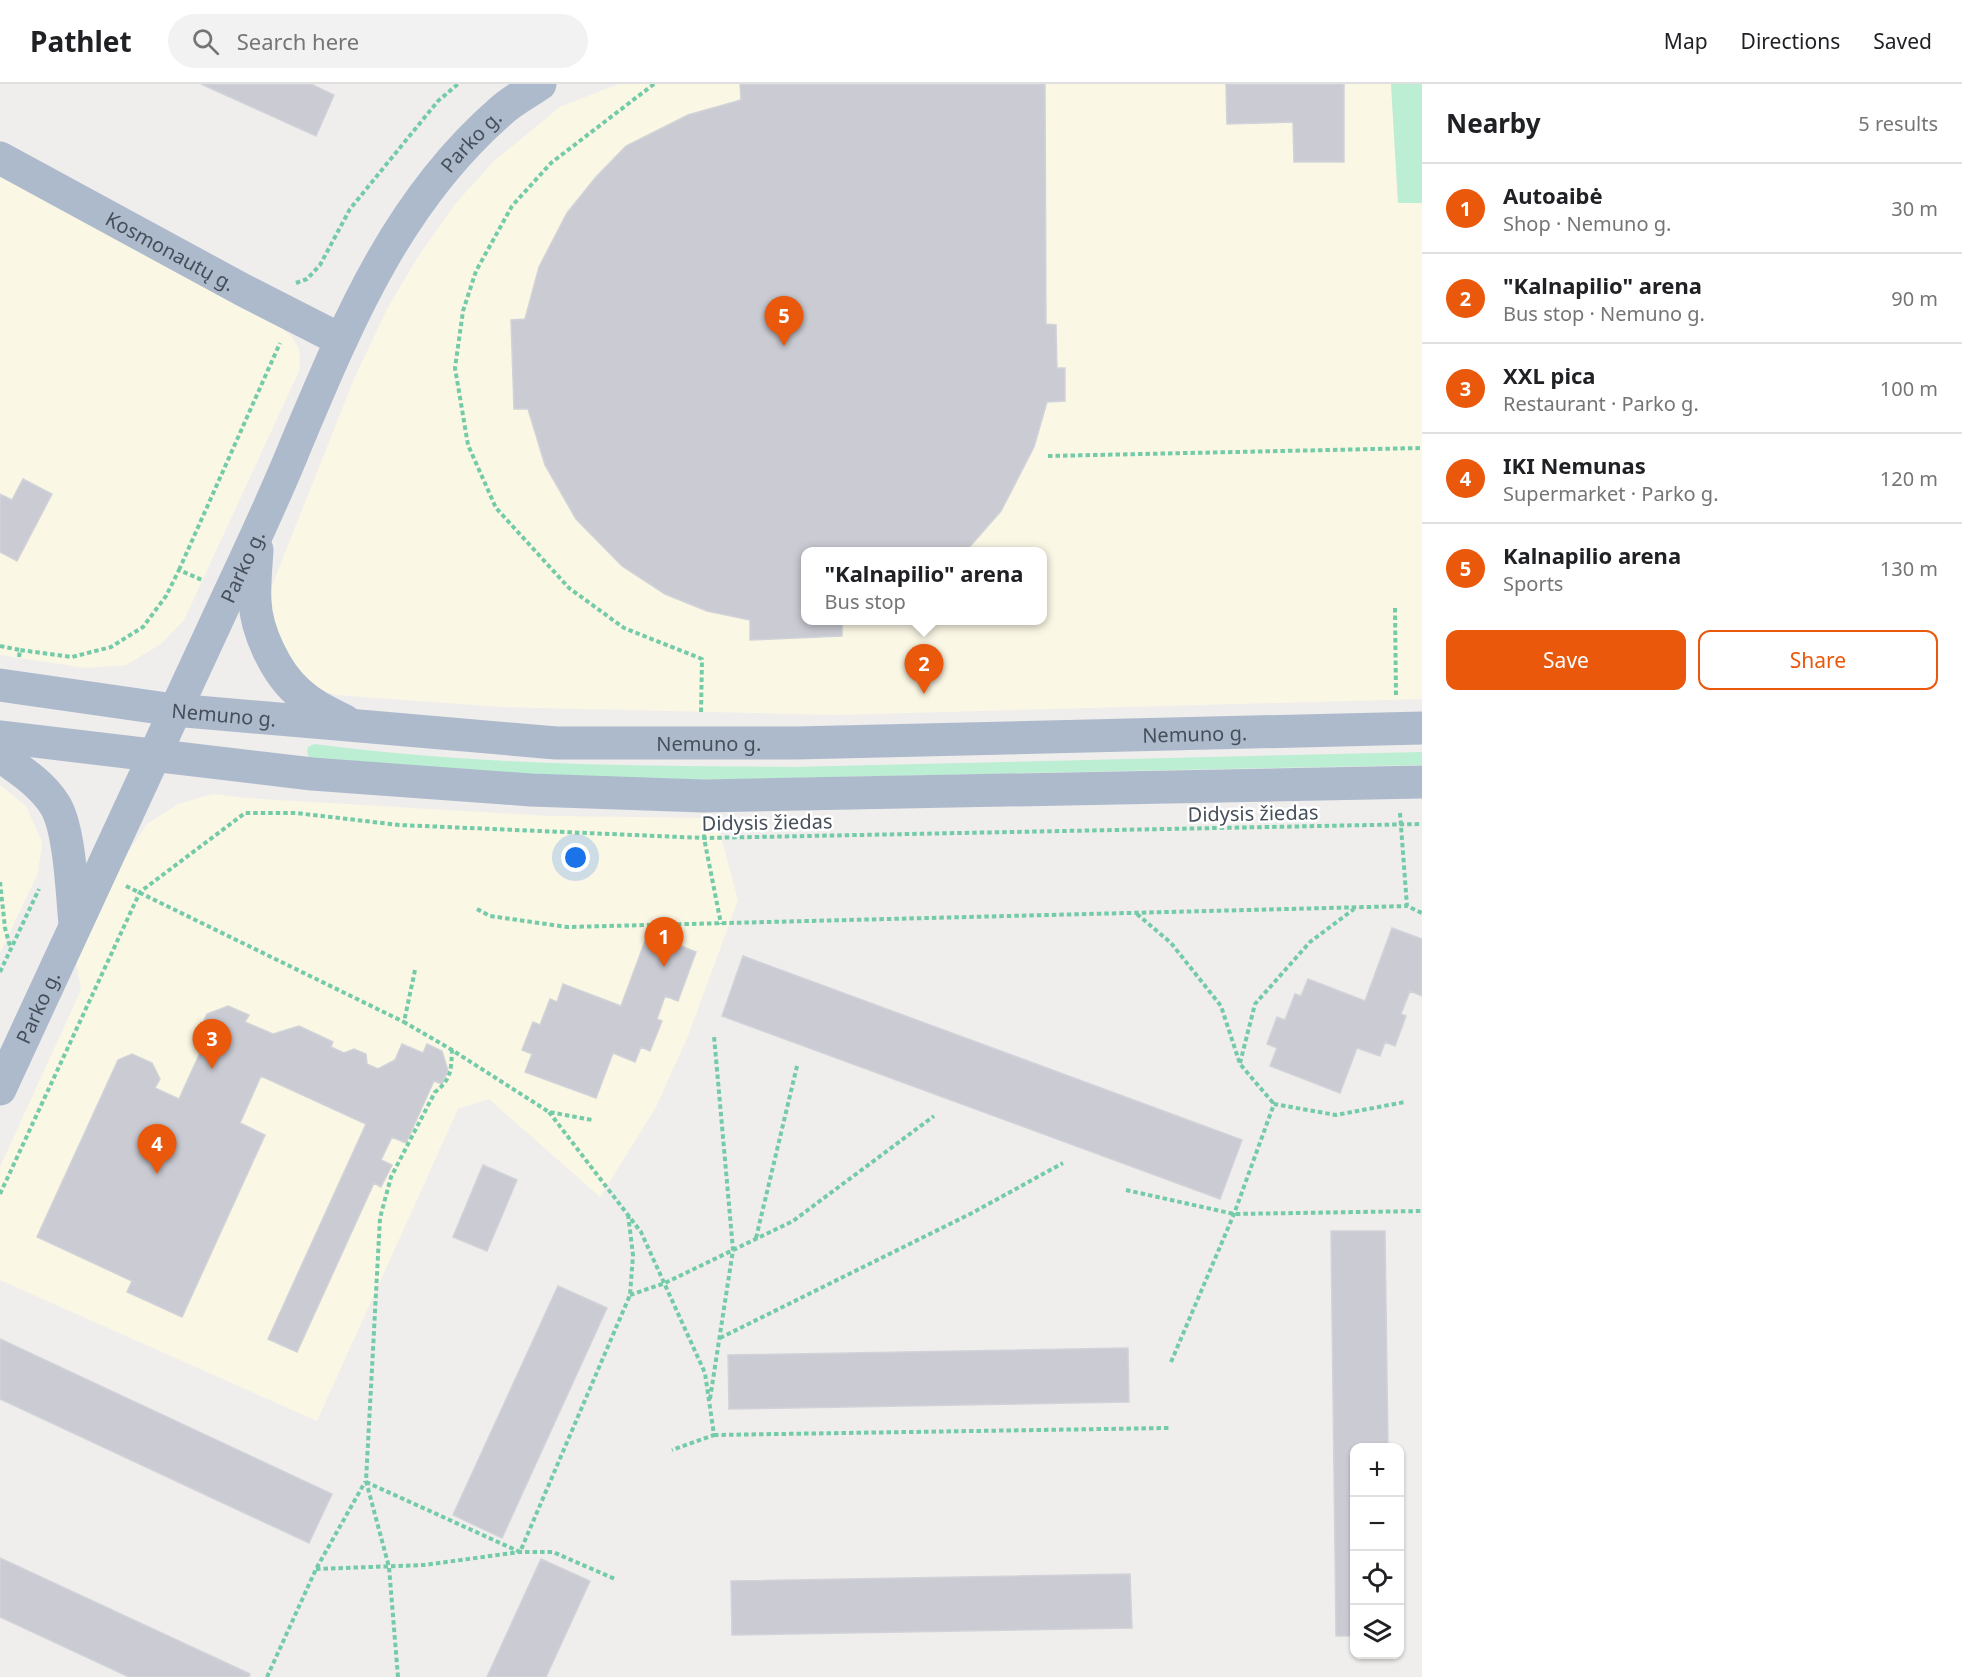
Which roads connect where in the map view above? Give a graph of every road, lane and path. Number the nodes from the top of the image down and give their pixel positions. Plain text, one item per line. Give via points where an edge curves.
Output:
1 (540, 84) edge
2 (654, 84) edge
3 (0, 159) edge
4 (341, 340) junction
5 (1422, 448) edge
6 (1048, 456) dead end
7 (257, 533) junction
8 (230, 592) junction
9 (0, 646) edge
10 (21, 650) junction
11 (7, 686) edge
12 (174, 710) junction
13 (355, 726) junction
14 (1422, 728) edge
15 (0, 737) edge
16 (701, 744) junction
17 (0, 756) edge
18 (153, 756) junction
19 (1422, 782) edge
20 (703, 796) junction
21 (1422, 824) edge
22 (704, 838) junction
23 (0, 882) edge
24 (40, 888) dead end
25 (140, 892) junction
26 (1407, 906) dead end
27 (1356, 908) junction
28 (477, 909) dead end
29 (1136, 913) junction
30 (75, 924) junction
31 (721, 924) junction
32 (11, 951) junction
33 (415, 970) dead end
34 (0, 972) edge
35 (404, 1022) junction
36 (714, 1036) dead end
37 (452, 1050) junction
38 (1240, 1064) junction
39 (797, 1066) dead end
40 (0, 1089) edge
41 (1405, 1102) dead end
42 (1274, 1104) junction
43 (549, 1112) junction
44 (934, 1116) dead end
45 (592, 1120) dead end
46 (1063, 1163) dead end
47 (1126, 1190) dead end
48 (0, 1194) edge
49 (1422, 1211) edge
50 (627, 1214) junction
51 (1234, 1214) junction
52 (756, 1238) junction
53 (733, 1250) junction
54 (665, 1283) junction
55 (630, 1295) junction
56 (720, 1338) junction
57 (1171, 1362) dead end
58 (710, 1403) junction
59 (1169, 1428) dead end
60 (714, 1435) junction
61 (672, 1450) dead end
62 (366, 1481) junction
63 (520, 1552) junction
64 (389, 1567) junction
65 (316, 1569) junction
66 (615, 1579) dead end
67 (267, 1677) edge
68 (398, 1677) edge

1 - 4 main road, Parko g. via 503,109 455,156 417,202 379,263
2 - 16 path via 551,164 512,206 476,271 463,311 455,368 468,444 496,508 569,588 624,628 702,659
3 - 4 main road, Kosmonautų g.
4 - 7 main road, Parko g.
5 - 6 path
7 - 8 main road, Parko g.
7 - 13 main road via 255,603 269,652 299,694
8 - 10 path via 179,570 143,627 111,647 72,657
8 - 12 main road, Parko g.
9 - 10 path
10 - 11 path
11 - 12 main road, Nemuno g.
12 - 13 main road, Nemuno g.
12 - 18 main road, Parko g.
13 - 16 main road, Nemuno g. via 555,743
14 - 16 main road, Nemuno g.
15 - 18 main road
17 - 30 main road via 34,780 56,806 65,834
18 - 20 main road via 347,777 531,790
18 - 30 main road, Parko g.
19 - 20 main road
20 - 22 path
21 - 22 path, Didysis žiedas
22 - 25 path, Didysis žiedas via 399,825 296,813 245,813
22 - 31 path
23 - 32 path
24 - 32 path
25 - 35 path
25 - 48 path
26 - 27 path
27 - 29 path
27 - 38 path via 1310,942 1255,1004
28 - 31 path via 490,916 567,927
29 - 31 path
29 - 38 path via 1171,943 1221,1006
30 - 40 main road, Parko g.
32 - 34 path
33 - 35 path
35 - 37 path
36 - 53 path
37 - 43 path
37 - 62 path via 450,1073 435,1092 391,1177 380,1218
38 - 42 path
39 - 52 path
41 - 42 path via 1336,1115
42 - 51 path
43 - 45 path
43 - 50 path
44 - 52 path via 793,1221
46 - 56 path via 972,1213
47 - 51 path
49 - 51 path
50 - 54 path via 641,1232
50 - 55 path via 633,1255
51 - 57 path
52 - 53 path
53 - 54 path
53 - 56 path
54 - 55 path
54 - 58 path via 705,1373
55 - 63 path
56 - 58 path
58 - 60 path
59 - 60 path
60 - 61 path
62 - 63 path
62 - 64 path
62 - 65 path
63 - 64 path
63 - 66 path via 553,1551
64 - 65 path
64 - 68 path
65 - 67 path

